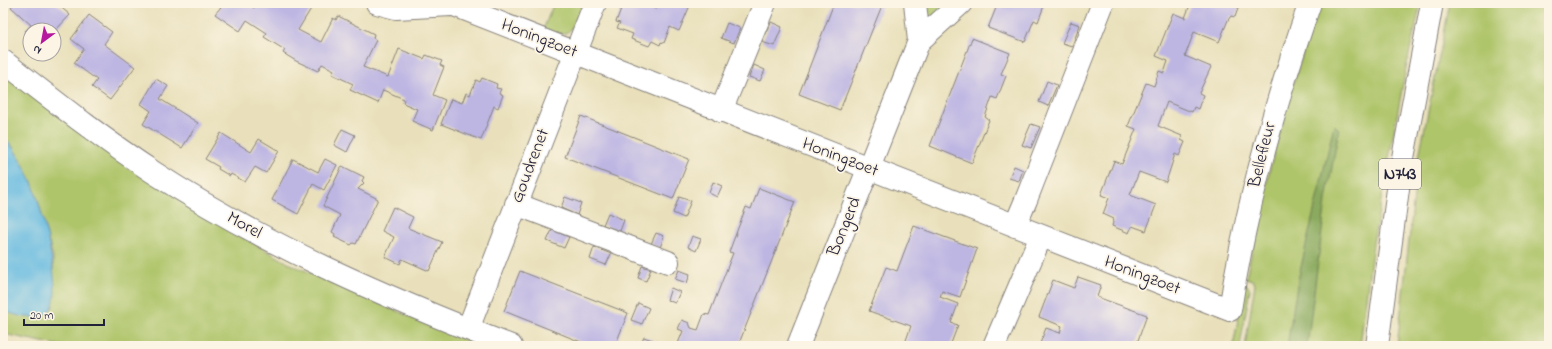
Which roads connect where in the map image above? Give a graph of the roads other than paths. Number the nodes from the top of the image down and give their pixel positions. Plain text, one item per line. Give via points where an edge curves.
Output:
1 (377, 3) edge
2 (595, 3) edge
3 (765, 3) edge
4 (915, 3) edge
5 (961, 3) edge
6 (1103, 3) edge
7 (1310, 3) edge
8 (1432, 3) edge
9 (450, 4) edge
10 (919, 41) junction
11 (574, 54) junction
12 (3, 61) edge
13 (721, 111) junction
14 (869, 169) junction
15 (516, 204) junction
16 (1015, 226) junction
17 (1041, 236) junction
18 (668, 262) dead end
19 (1230, 310) joint
20 (468, 329) junction
21 (511, 346) edge
22 (798, 346) edge
23 (994, 346) edge
24 (1377, 346) edge

1 - 9 street, Honingzoet via 396,8
2 - 11 street, Goudrenet
3 - 13 street
4 - 10 street, Bongerd
5 - 10 street, Bongerd
6 - 16 street
7 - 19 street, Bellefleur via 1276,104 1246,224
8 - 24 street, N743 via 1400,174
9 - 11 street, Honingzoet
10 - 14 street, Bongerd
11 - 13 street, Honingzoet
11 - 15 street, Goudrenet
12 - 20 street, Morel via 88,127 154,172 223,214 296,254
13 - 14 street, Honingzoet
14 - 16 street, Honingzoet
14 - 22 street, Bongerd
15 - 18 street
15 - 20 street, Goudrenet
16 - 17 street, Honingzoet
17 - 19 street, Honingzoet
17 - 23 street
20 - 21 street, Morel

